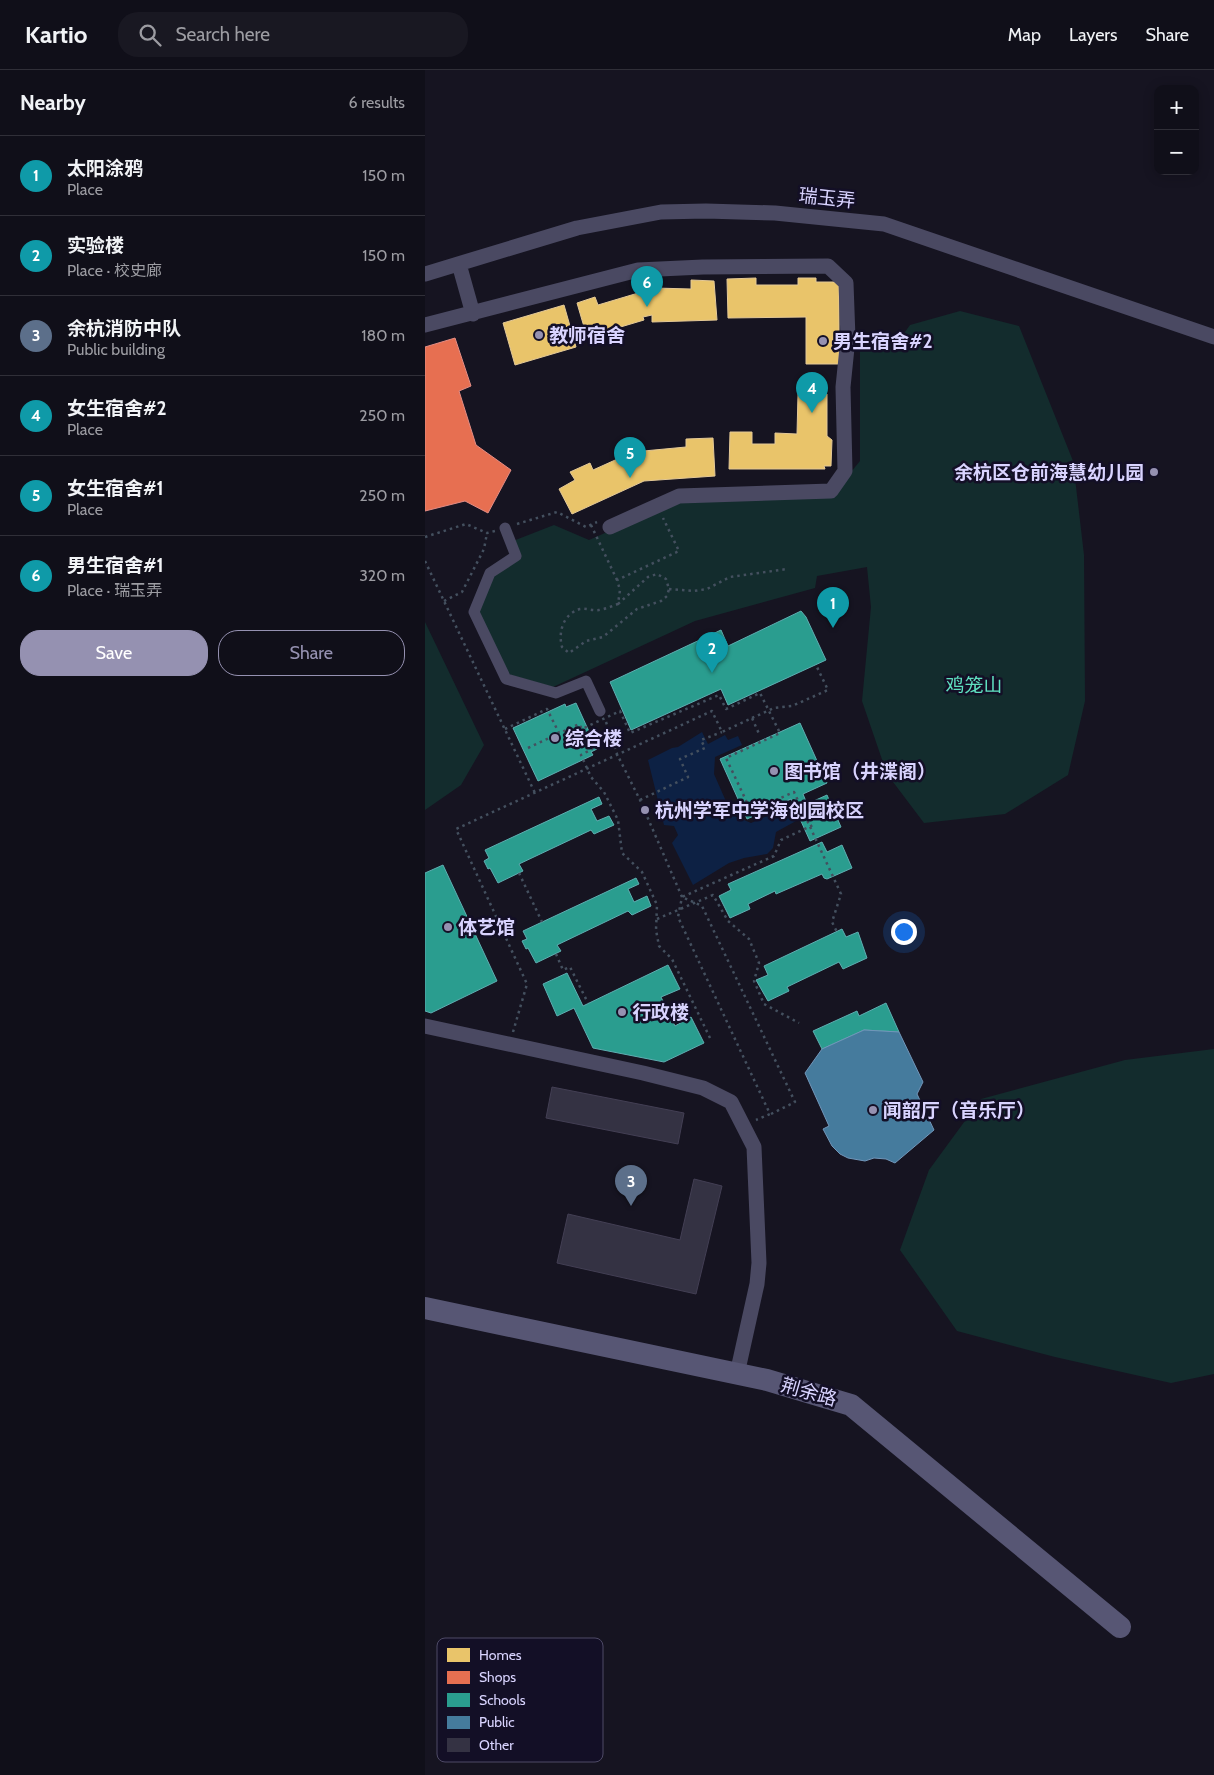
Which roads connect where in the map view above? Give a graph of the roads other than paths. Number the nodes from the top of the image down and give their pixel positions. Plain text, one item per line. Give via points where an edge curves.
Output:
1 (459, 264) junction
2 (425, 274) edge
3 (473, 314) junction
4 (425, 325) edge
5 (1214, 337) edge
6 (610, 527) road end
7 (505, 528) road end
8 (600, 711) road end
9 (425, 1026) edge
10 (425, 1308) edge
11 (737, 1374) junction
12 (1120, 1627) dead end

1 - 2 street, 瑞玉弄
1 - 3 street
1 - 5 street, 瑞玉弄 via 577,228 661,212 775,213 884,224
3 - 4 street
3 - 6 street via 638,270 828,266 847,283 848,338 843,387 845,471 831,491 679,496
7 - 8 street via 515,556 490,573 474,612 506,679 556,693 586,681
9 - 11 street via 703,1088 731,1102 754,1147 759,1263
10 - 11 main road, 荆余路
11 - 12 main road, 荆余路 via 851,1405

